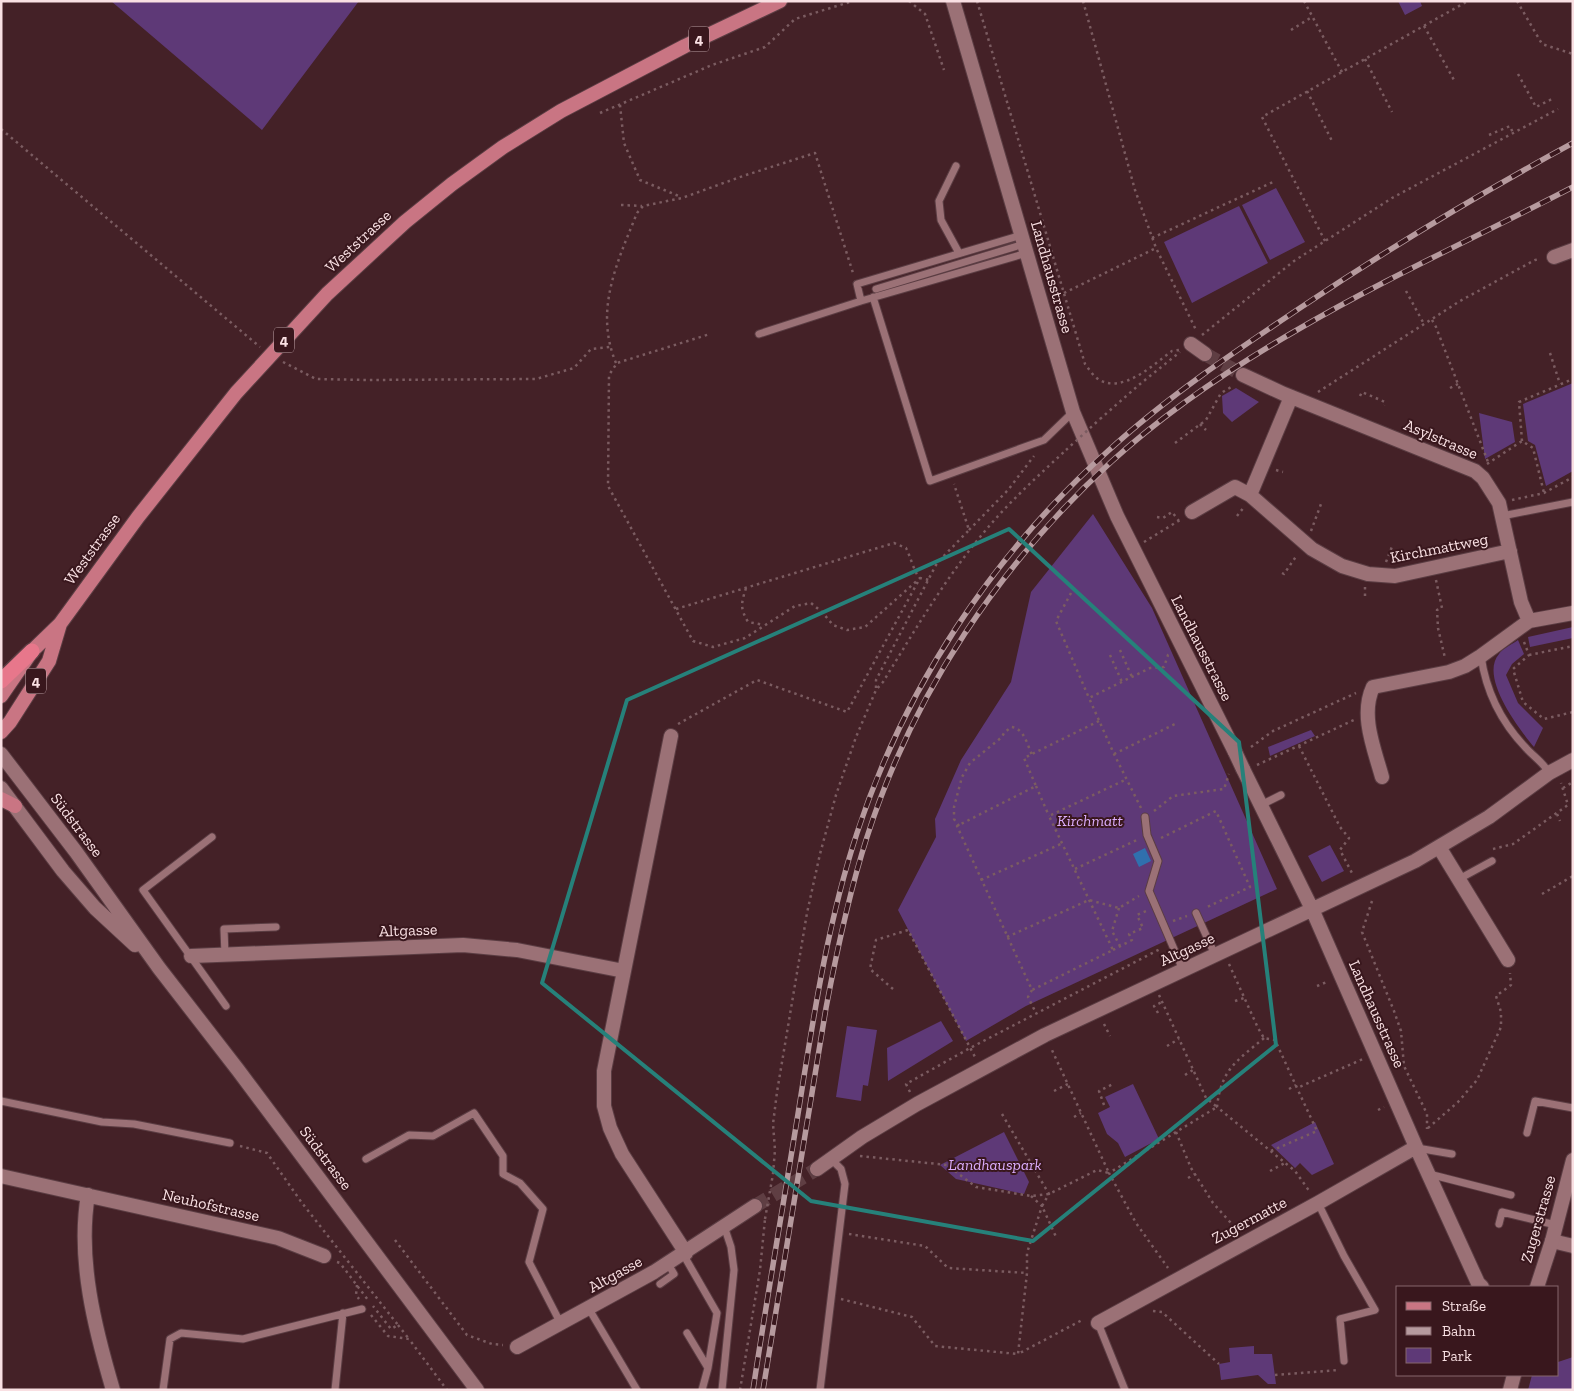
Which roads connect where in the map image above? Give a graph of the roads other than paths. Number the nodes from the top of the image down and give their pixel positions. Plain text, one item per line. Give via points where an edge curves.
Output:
1 (780, 1) edge
2 (953, 1) edge
3 (956, 166) dead end
4 (1024, 244) junction
5 (1573, 250) edge
6 (959, 253) junction
7 (1554, 257) road end
8 (876, 289) dead end
9 (873, 298) junction
10 (861, 301) junction
11 (759, 334) dead end
12 (1191, 344) dead end
13 (1205, 354) tunnel mouth
14 (1239, 380) tunnel mouth
15 (1297, 399) junction
16 (1074, 412) junction
17 (1250, 495) junction
18 (1573, 502) edge
19 (1500, 509) junction
20 (1192, 512) road end
21 (1510, 551) junction
22 (1573, 613) edge
23 (60, 624) junction
24 (1524, 625) junction
25 (32, 650) junction
26 (1481, 656) junction
27 (1, 681) edge
28 (1, 696) edge
29 (1, 732) edge
30 (671, 736) road end
31 (1, 754) edge
32 (1573, 760) edge
33 (1553, 772) junction
34 (1382, 776) dead end
35 (1, 788) edge
36 (1281, 795) dead end
37 (1, 799) edge
38 (1261, 805) junction
39 (15, 806) junction
40 (1145, 817) road end
41 (212, 837) dead end
42 (1439, 846) junction
43 (1492, 861) dead end
44 (1459, 879) junction
45 (1312, 909) junction
46 (1196, 912) road end
47 (276, 926) dead end
48 (225, 955) junction
49 (191, 956) junction
50 (1221, 958) junction
51 (1508, 960) road end
52 (159, 968) junction
53 (1183, 970) junction
54 (624, 971) junction
55 (226, 1006) dead end
56 (1, 1101) edge
57 (1573, 1108) edge
58 (1527, 1133) dead end
59 (230, 1144) road end
60 (1415, 1145) junction
61 (1452, 1154) dead end
62 (835, 1156) junction
63 (366, 1159) dead end
64 (1573, 1160) edge
65 (817, 1169) tunnel mouth
66 (1428, 1174) junction
67 (1, 1176) edge
68 (88, 1195) junction
69 (1511, 1195) dead end
70 (1318, 1203) junction
71 (755, 1206) tunnel mouth
72 (1499, 1224) dead end
73 (1556, 1225) junction
74 (724, 1226) junction
75 (1552, 1241) junction
76 (1573, 1246) edge
77 (685, 1253) junction
78 (324, 1256) road end
79 (668, 1264) junction
80 (660, 1284) dead end
81 (1481, 1286) edge
82 (1537, 1286) edge
83 (589, 1308) junction
84 (362, 1309) dead end
85 (343, 1313) junction
86 (1098, 1323) joint
87 (560, 1324) junction
88 (687, 1333) dead end
89 (517, 1346) road end
90 (1344, 1361) road end
91 (708, 1368) junction
92 (462, 1370) junction
93 (1514, 1376) edge
94 (113, 1390) edge
95 (163, 1390) edge
96 (334, 1390) edge
97 (477, 1390) edge
98 (481, 1390) edge
99 (638, 1390) edge
100 (702, 1390) edge
101 (722, 1390) edge
102 (820, 1390) edge
103 (1125, 1390) edge
104 (1510, 1390) edge

1 - 23 main road, Weststrasse / 4 via 561,111 503,147 398,228 327,294 236,393 106,559
2 - 4 street, Landhausstrasse
3 - 6 lane via 939,201 941,220
4 - 6 lane
4 - 8 lane
4 - 9 lane
4 - 16 street, Landhausstrasse
5 - 7 street
6 - 10 lane via 857,284
9 - 10 lane
9 - 16 lane via 930,481 1044,440
10 - 11 lane
12 - 13 street
14 - 15 street, Asylstrasse
15 - 17 street
15 - 19 street, Asylstrasse via 1475,471 1483,478
16 - 38 street, Landhausstrasse, bridge via 1117,516 1235,752 1239,770
17 - 20 street via 1235,487
17 - 21 street, Kirchmattweg via 1312,549 1342,566 1368,574 1395,576
18 - 19 lane
19 - 21 street, Asylstrasse
21 - 24 street, Asylstrasse
22 - 24 street
23 - 25 main road, Weststrasse / 4
23 - 29 main road, Weststrasse / 4 via 49,661
24 - 26 street
25 - 27 highway
25 - 28 main road, Weststrasse / 4
26 - 33 lane via 1495,706 1509,729
26 - 34 street via 1449,672 1373,687 1368,714
30 - 54 street
31 - 52 street, Südstrasse
32 - 33 street, Altgasse
33 - 42 street, Altgasse via 1489,817
35 - 39 street, Südstrasse
36 - 38 lane
37 - 39 main road
38 - 45 street, Landhausstrasse
39 - 52 street, Südstrasse via 95,908
40 - 53 lane via 1146,835 1158,862 1149,891
41 - 49 lane via 143,890
42 - 44 street
42 - 45 street, Altgasse via 1361,888
43 - 44 lane
44 - 51 street
45 - 50 street, Altgasse
45 - 60 street, Landhausstrasse
46 - 50 lane
47 - 48 lane via 224,929
48 - 49 street, Altgasse
48 - 54 street, Altgasse via 463,945 517,950
49 - 55 lane
50 - 53 street, Altgasse
52 - 92 street, Südstrasse
53 - 62 street, Altgasse via 964,1077
54 - 77 street via 604,1072 604,1106 622,1154
56 - 59 lane
57 - 58 lane via 1535,1101
60 - 61 lane
60 - 66 street, Landhausstrasse
60 - 70 street, Zugermatte
62 - 65 street, Altgasse
62 - 102 lane via 845,1184
63 - 87 lane via 409,1135 433,1136 474,1113 503,1156 503,1174 520,1183 543,1209 529,1262
64 - 73 street, Zugerstrasse
66 - 69 lane
66 - 81 street, Landhausstrasse
67 - 68 street, Neuhofstrasse
68 - 78 street, Neuhofstrasse via 278,1238
68 - 94 street via 84,1219 91,1302
70 - 86 street, Zugermatte
70 - 90 lane via 1374,1310 1340,1319
71 - 74 street, Altgasse
72 - 73 lane via 1502,1212
73 - 75 street, Zugerstrasse
74 - 77 street, Altgasse
74 - 101 lane via 732,1247 734,1270
75 - 76 street
75 - 82 street, Zugerstrasse
77 - 79 street, Altgasse
77 - 91 lane via 716,1313
79 - 80 lane via 674,1274
79 - 83 street, Altgasse
83 - 87 street, Altgasse
83 - 99 lane
84 - 85 lane
85 - 95 lane via 243,1339 181,1333 170,1339
85 - 96 lane
86 - 103 lane
87 - 89 street, Altgasse
88 - 91 lane
91 - 100 lane
92 - 97 street, Südstrasse
92 - 98 street, Südstrasse
93 - 104 street

